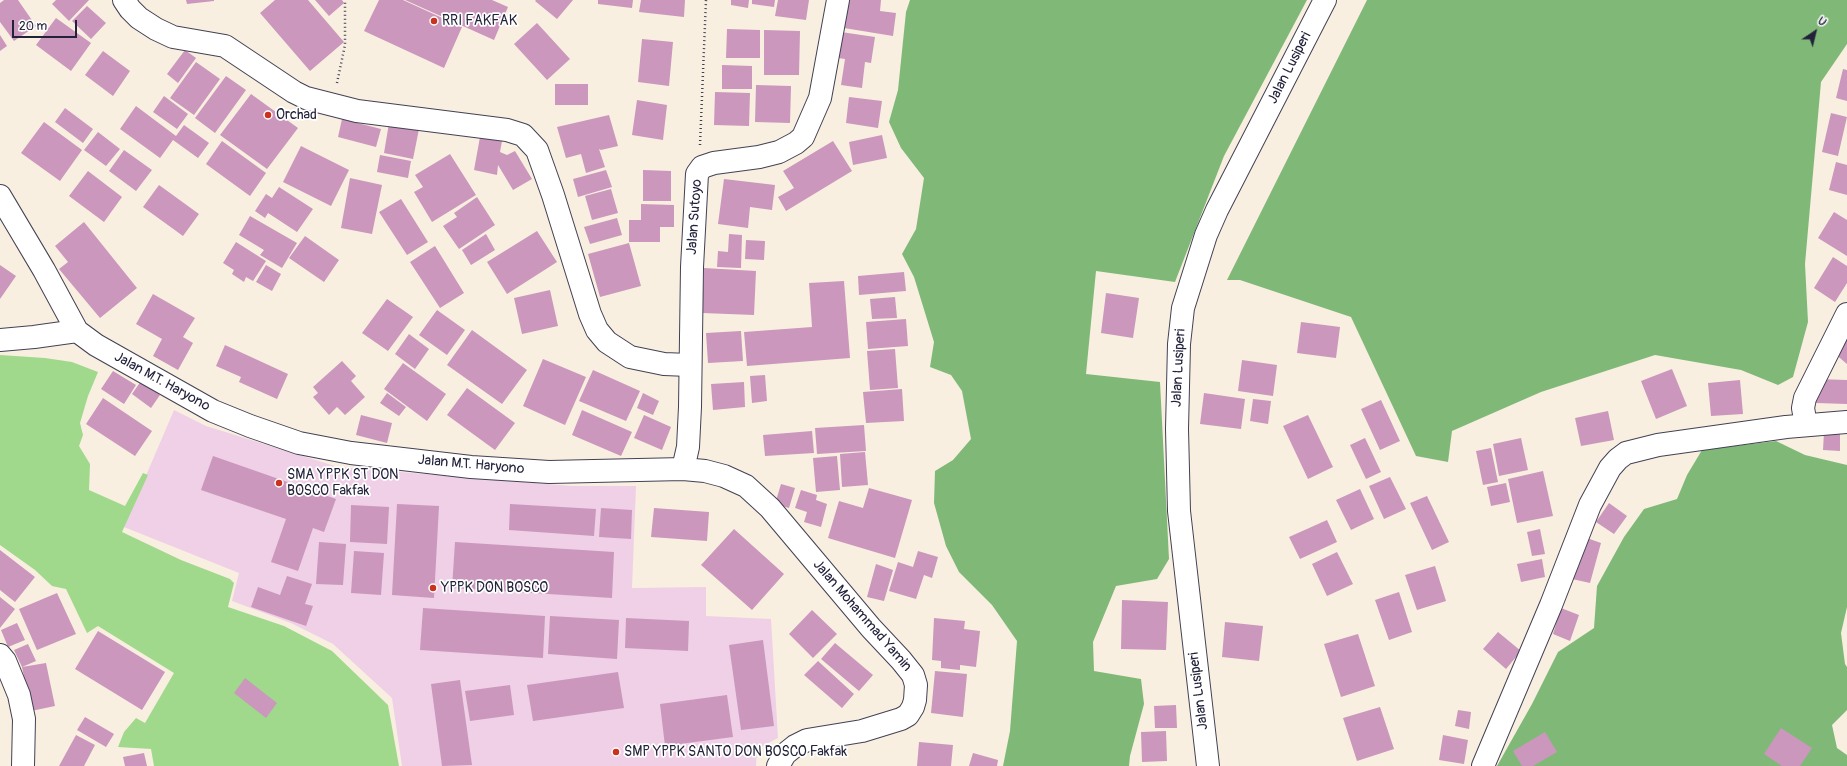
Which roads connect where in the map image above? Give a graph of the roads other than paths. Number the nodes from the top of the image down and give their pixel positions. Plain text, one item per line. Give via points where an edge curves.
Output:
1 (124, 0) edge
2 (838, 0) edge
3 (1325, 0) edge
4 (0, 196) edge
5 (1847, 314) edge
6 (77, 331) junction
7 (0, 340) edge
8 (689, 365) junction
9 (1847, 422) edge
10 (1806, 425) junction
11 (683, 469) junction
12 (0, 655) edge
13 (23, 766) edge
14 (778, 766) edge
15 (1208, 766) edge
16 (1484, 766) edge

1 - 8 main road via 139,18 156,29 173,37 225,46 306,98 394,116 507,130 523,135 537,150 597,330 607,342 630,357 664,364
2 - 8 main road, Jalan Sutoyo via 820,98 800,140 779,152 705,166 700,169 696,178
3 - 15 main road, Jalan Lusiperi via 1217,210 1206,235 1183,308 1179,344 1177,430 1179,511
4 - 6 main road
5 - 10 main road via 1805,398 1803,408
6 - 7 main road
6 - 11 main road, Jalan M.T. Haryono via 96,345 213,411 298,443 351,453 471,467 550,472
8 - 11 main road, Jalan Sutoyo via 688,447
9 - 10 main road
10 - 16 main road via 1748,431 1658,446 1626,453 1618,459 1610,468 1590,505
11 - 14 main road, Jalan Mohammad Yamin via 706,470 746,486 770,508 913,675 916,685 915,700 908,714 901,719 862,731 807,740 785,754
12 - 13 main road via 19,695 24,719

